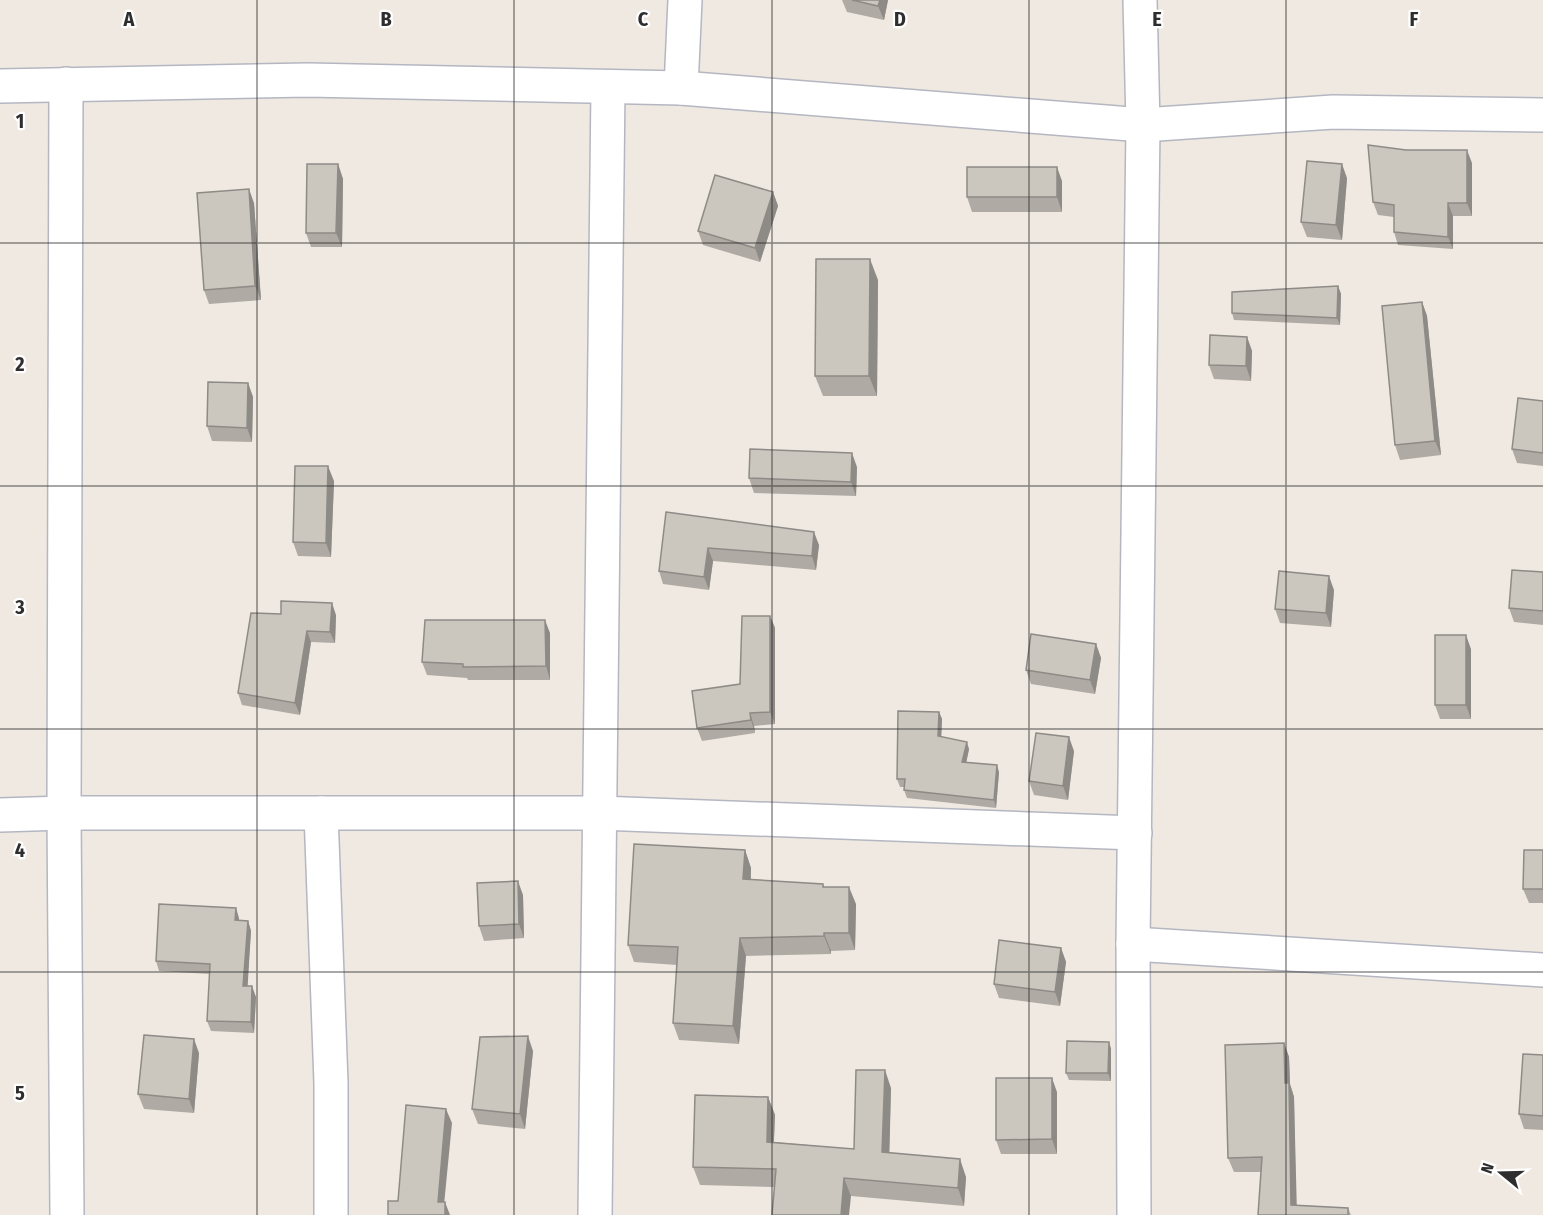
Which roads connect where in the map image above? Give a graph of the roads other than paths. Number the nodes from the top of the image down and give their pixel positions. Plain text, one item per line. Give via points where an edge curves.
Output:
1 (685, 0) edge
2 (1140, 0) edge
3 (66, 84) junction
4 (0, 86) edge
5 (608, 87) junction
6 (681, 88) junction
7 (1543, 115) edge
8 (1143, 125) junction
9 (64, 813) junction
10 (321, 813) junction
11 (599, 813) junction
12 (0, 815) edge
13 (1136, 833) junction
14 (1133, 944) junction
15 (1543, 970) edge
16 (67, 1215) edge
17 (331, 1215) edge
18 (595, 1215) edge
19 (1134, 1215) edge

1 - 6 street
2 - 8 street
3 - 4 street
3 - 5 street via 308,80
3 - 9 street
5 - 6 street
5 - 11 street
6 - 8 street
7 - 8 street via 1333,112
8 - 13 street
9 - 10 street
9 - 12 street
9 - 16 street
10 - 11 street
10 - 17 street via 331,1083
11 - 13 street
11 - 18 street
13 - 14 street
14 - 15 street
14 - 19 street

